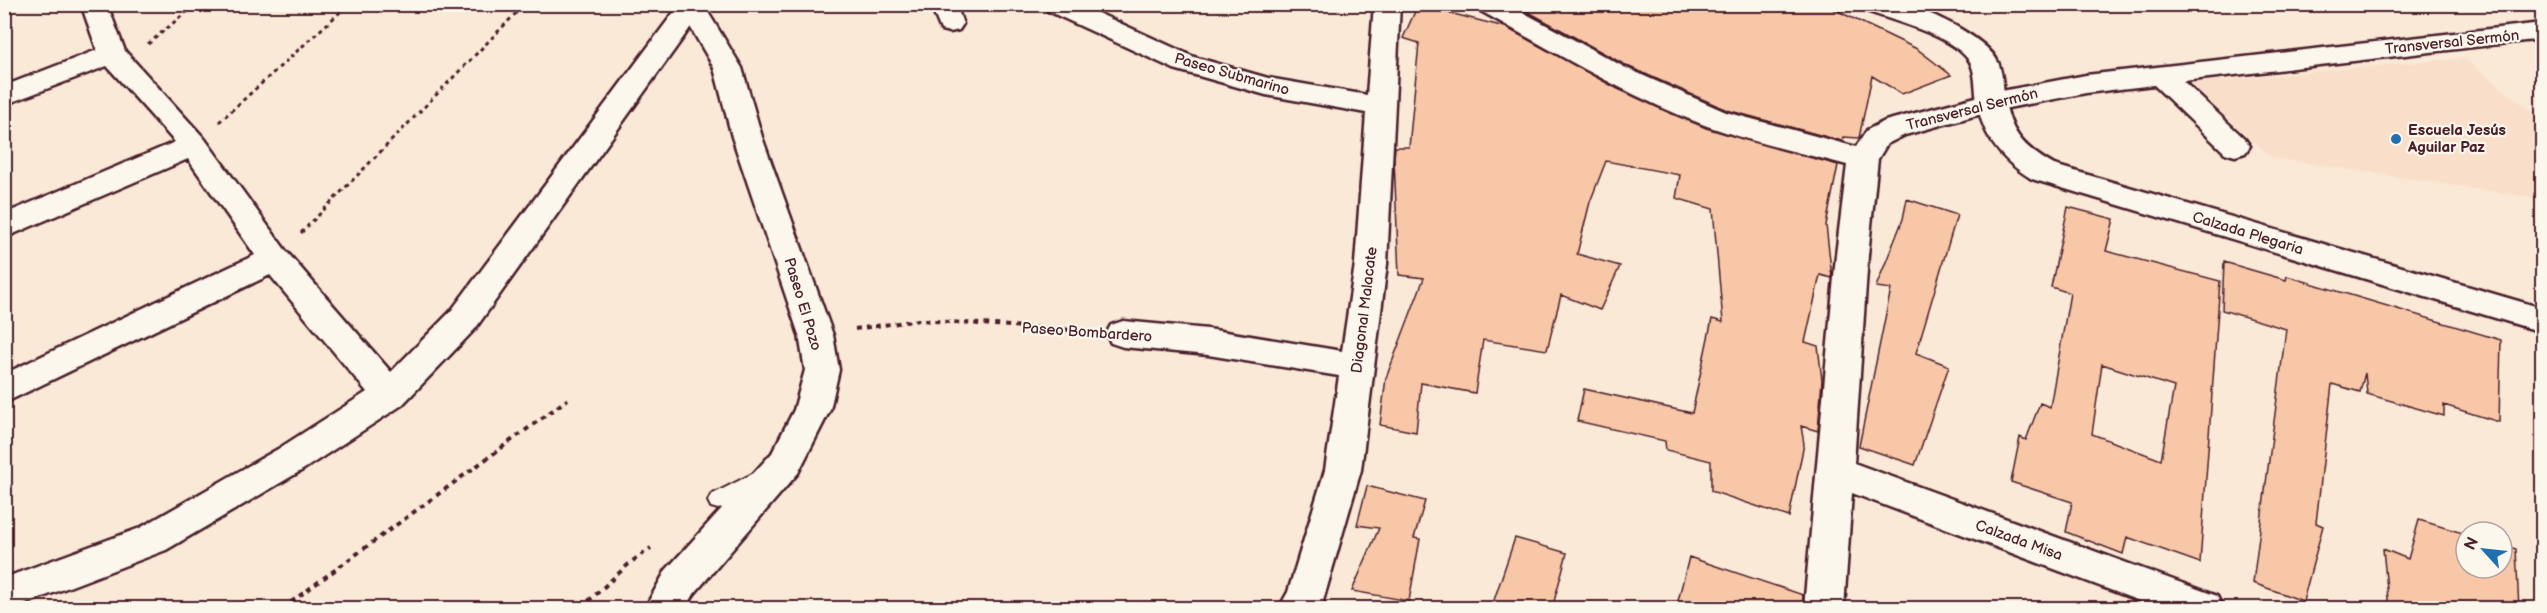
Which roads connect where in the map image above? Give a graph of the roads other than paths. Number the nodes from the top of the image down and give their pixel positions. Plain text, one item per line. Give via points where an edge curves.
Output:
1 (94, 4) edge
2 (1387, 4) edge
3 (1488, 4) edge
4 (1873, 4) edge
5 (1057, 5) edge
6 (691, 6) edge
7 (2542, 31) edge
8 (117, 60) junction
9 (2160, 75) junction
10 (4, 96) edge
11 (1990, 102) junction
12 (1381, 107) junction
13 (194, 145) junction
14 (2235, 146) dead end
15 (1863, 159) junction
16 (4, 226) edge
17 (275, 259) junction
18 (2542, 320) edge
19 (1123, 334) road end
20 (1357, 366) junction
21 (4, 390) edge
22 (390, 395) junction
23 (785, 464) junction
24 (1835, 471) junction
25 (718, 501) dead end
26 (4, 595) edge
27 (1310, 606) edge
28 (665, 609) edge
29 (1824, 609) edge
30 (2204, 609) edge

1 - 8 street
2 - 12 street, Diagonal Malacate
3 - 15 street via 1610,71 1697,112
4 - 11 street, Calzada Plegaria via 1948,34 1978,53 1989,74
5 - 12 street, Paseo Submarino via 1184,63 1266,86
6 - 22 street via 463,320
6 - 23 street, Paseo El Pozo via 728,68 747,137 816,335 822,370 812,410
7 - 9 street, Transversal Sermón
8 - 10 street
8 - 13 street
9 - 11 street, Transversal Sermón
9 - 14 street
11 - 15 street, Transversal Sermón via 1895,128 1877,137
11 - 18 street, Calzada Plegaria via 2007,146 2017,158 2043,172
12 - 20 street, Diagonal Malacate via 1371,264
13 - 16 street
13 - 17 street
15 - 24 street, Transversal Sermón
17 - 21 street
17 - 22 street
19 - 20 street, Paseo Bombardero via 1208,342
20 - 27 street, Diagonal Malacate via 1343,470
22 - 26 street via 291,459 153,539
23 - 25 lane
23 - 28 street, Paseo El Pozo via 680,582
24 - 29 street, Transversal Sermón
24 - 30 street, Calzada Misa

